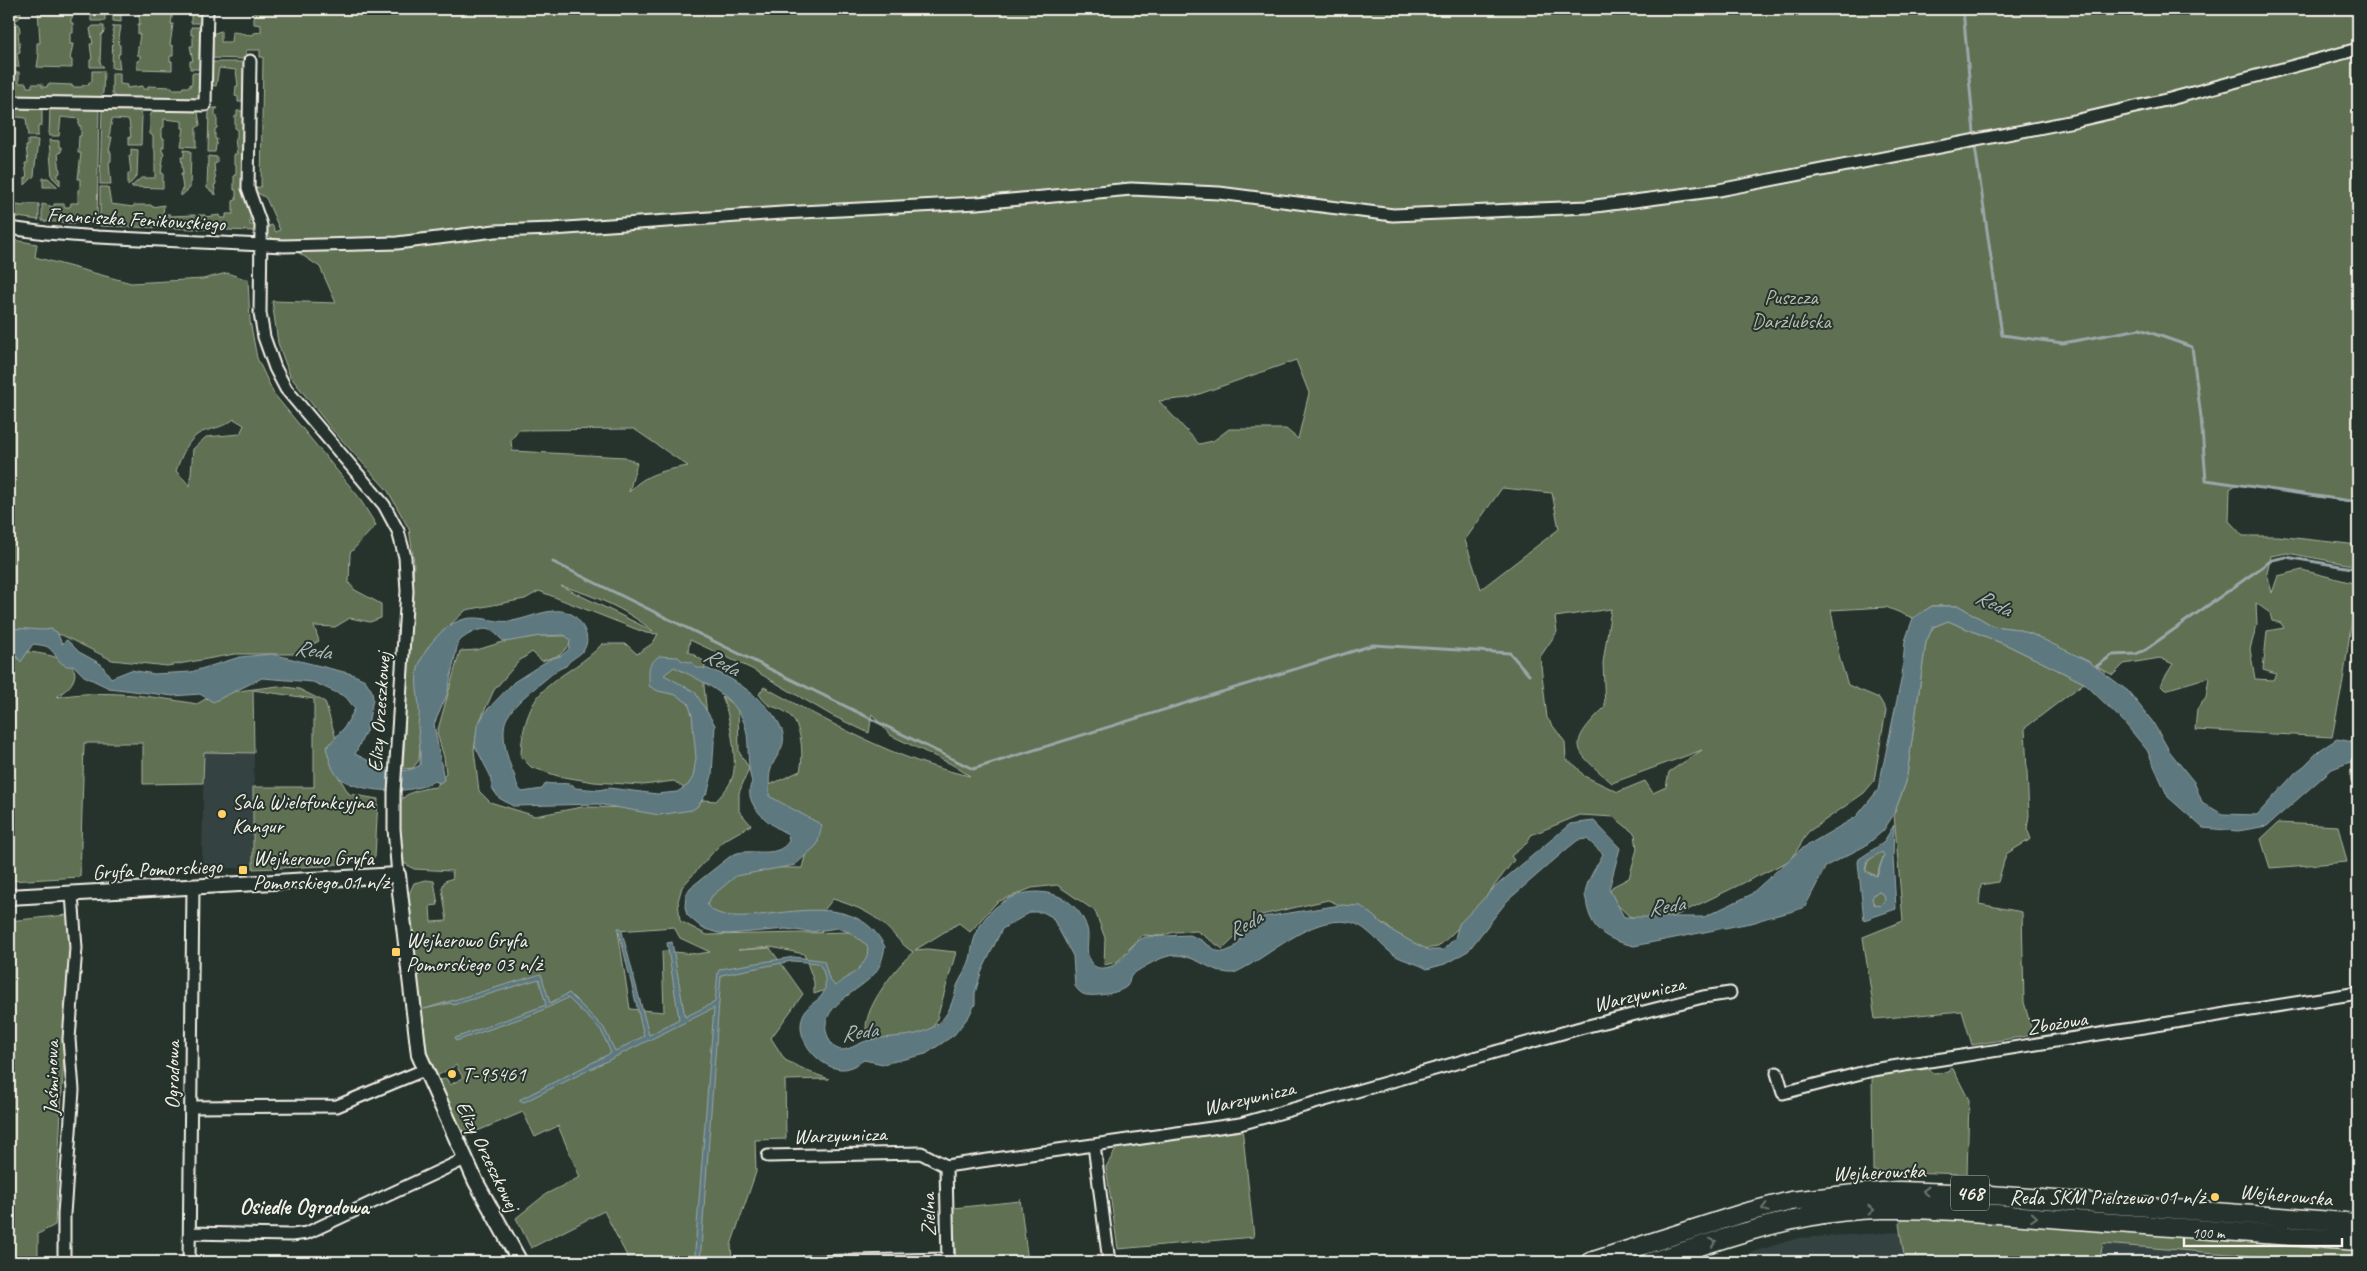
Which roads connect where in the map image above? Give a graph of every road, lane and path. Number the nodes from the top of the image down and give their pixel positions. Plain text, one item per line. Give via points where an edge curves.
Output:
1 (207, 9) edge
2 (2358, 48) edge
3 (250, 61) dead end
4 (9, 102) edge
5 (9, 228) edge
6 (261, 245) junction
7 (2358, 762) edge
8 (2358, 766) edge
9 (2358, 779) edge
10 (398, 876) junction
11 (193, 887) junction
12 (72, 894) junction
13 (9, 897) edge
14 (1730, 993) dead end
15 (2358, 994) edge
16 (424, 1070) junction
17 (1778, 1073) dead end
18 (191, 1107) junction
19 (1094, 1145) junction
20 (768, 1156) dead end
21 (466, 1159) junction
22 (946, 1166) junction
23 (2358, 1224) edge
24 (190, 1233) junction
25 (2358, 1242) edge
26 (948, 1260) edge
27 (64, 1262) edge
28 (189, 1262) edge
29 (520, 1262) edge
30 (807, 1262) edge
31 (1109, 1262) edge
32 (1590, 1262) edge
33 (1650, 1262) edge

1 - 4 street via 205,105
2 - 6 street, Franciszka Fenikowskiego via 2079,120 1719,190 1588,207 1393,215 1219,193 1131,189 977,203 552,230 495,230 397,243
3 - 6 street, Elizy Orzeszkowej via 248,188 262,226
5 - 6 street, Franciszka Fenikowskiego via 98,237
6 - 10 street, Elizy Orzeszkowej via 260,313 275,368 302,410 384,505 398,531 405,557 407,591 394,792
7 - 8 street
8 - 9 street
10 - 11 street, Gryfa Pomorskiego
10 - 16 street, Elizy Orzeszkowej via 416,1040
11 - 12 street, Gryfa Pomorskiego
11 - 18 street, Ogrodowa
12 - 13 street, Gryfa Pomorskiego
12 - 27 street, Jaśminowa via 76,948 69,1039 73,1090 64,1214
14 - 19 street, Warzywnicza via 1580,1028 1240,1124
15 - 17 street, Zbożowa via 1873,1070 1783,1093
16 - 18 street via 337,1106
16 - 21 street, Elizy Orzeszkowej
18 - 24 street, Ogrodowa
19 - 22 street, Warzywnicza
19 - 31 street
20 - 22 street, Warzywnicza via 921,1153
21 - 24 street via 307,1232 292,1235
21 - 29 street, Elizy Orzeszkowej
22 - 26 street, Zielna
23 -> 32 main road, Wejherowska / 468 via 1977,1194 1873,1192 1791,1201
24 - 28 street, Ogrodowa
33 -> 25 main road, Wejherowska / 468 via 1809,1216 1885,1209 1957,1211
26 - 30 street

